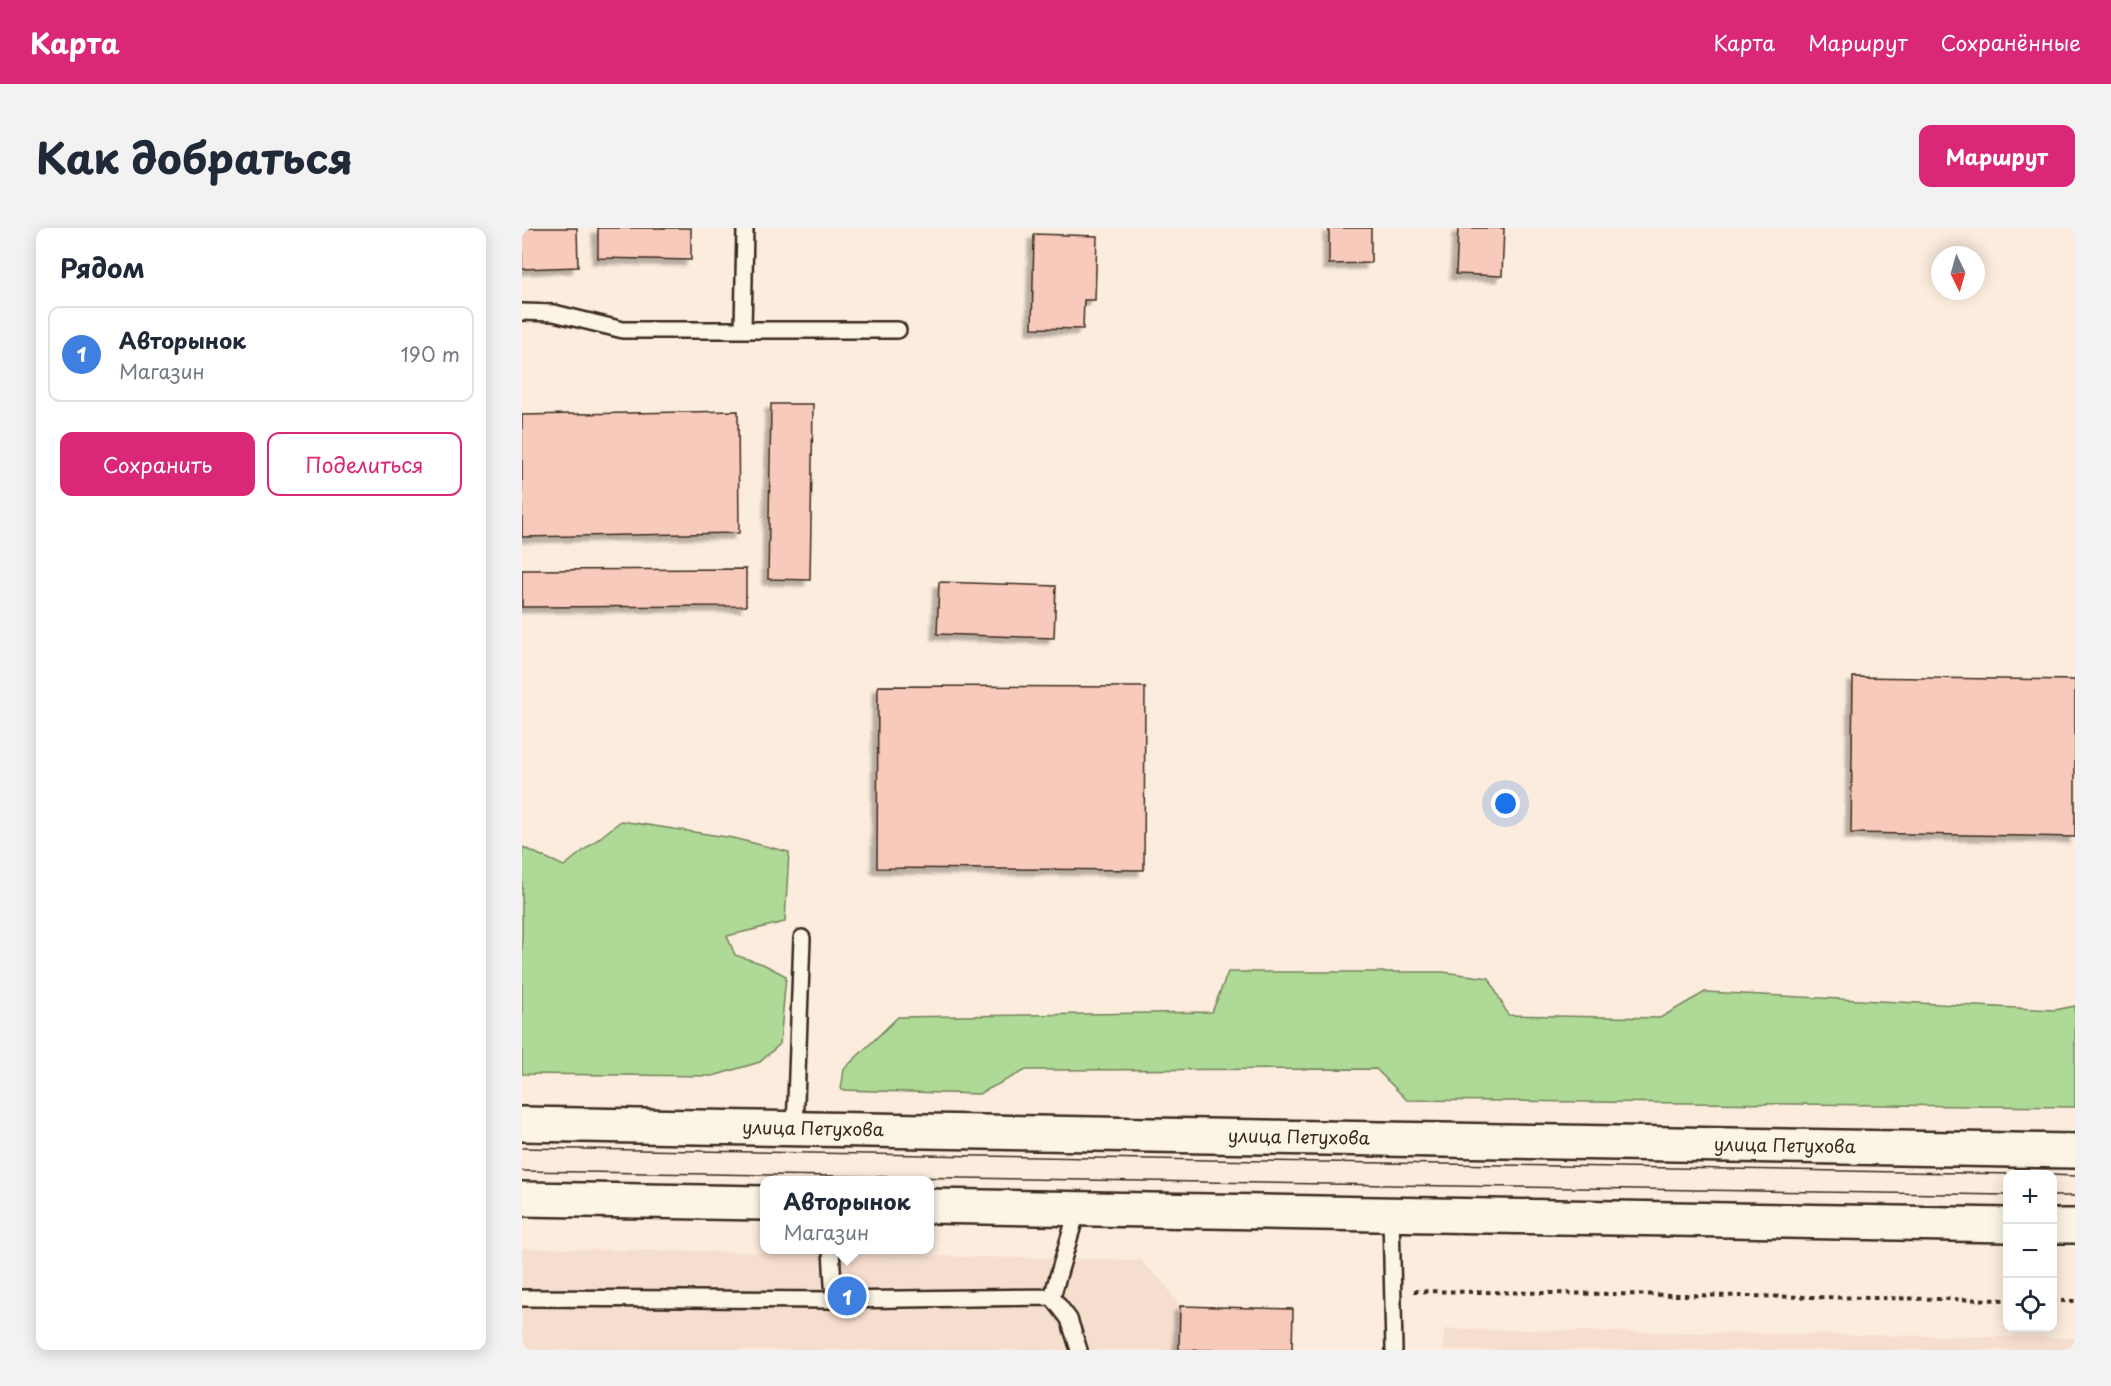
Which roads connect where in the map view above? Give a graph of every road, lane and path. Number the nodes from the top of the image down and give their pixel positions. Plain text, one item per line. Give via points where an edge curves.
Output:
1 (745, 228) edge
2 (522, 312) edge
3 (743, 330) junction
4 (898, 330) dead end
5 (802, 938) dead end
6 (522, 1124) edge
7 (795, 1129) junction
8 (2075, 1151) edge
9 (522, 1199) edge
10 (760, 1203) edge
11 (934, 1206) edge
12 (1078, 1208) junction
13 (1391, 1214) junction
14 (2003, 1225) edge
15 (2057, 1226) edge
16 (2075, 1226) edge
17 (831, 1254) edge
18 (1393, 1290) junction
19 (1052, 1297) junction
20 (522, 1298) edge
21 (834, 1300) junction
22 (2003, 1300) edge
23 (2057, 1301) edge
24 (2075, 1301) edge
25 (1079, 1350) edge
26 (1394, 1350) edge

1 - 3 lane
2 - 3 lane via 554,313 622,330
3 - 4 lane
5 - 7 lane
6 - 7 highway, улица Петухова
7 - 8 highway, улица Петухова
9 - 10 highway
11 - 12 highway
12 - 13 highway
12 - 19 lane
13 - 14 highway
13 - 18 lane
15 - 16 highway
17 - 21 lane
18 - 22 path
18 - 26 lane
19 - 21 lane
19 - 25 lane via 1070,1319
20 - 21 lane
23 - 24 path

